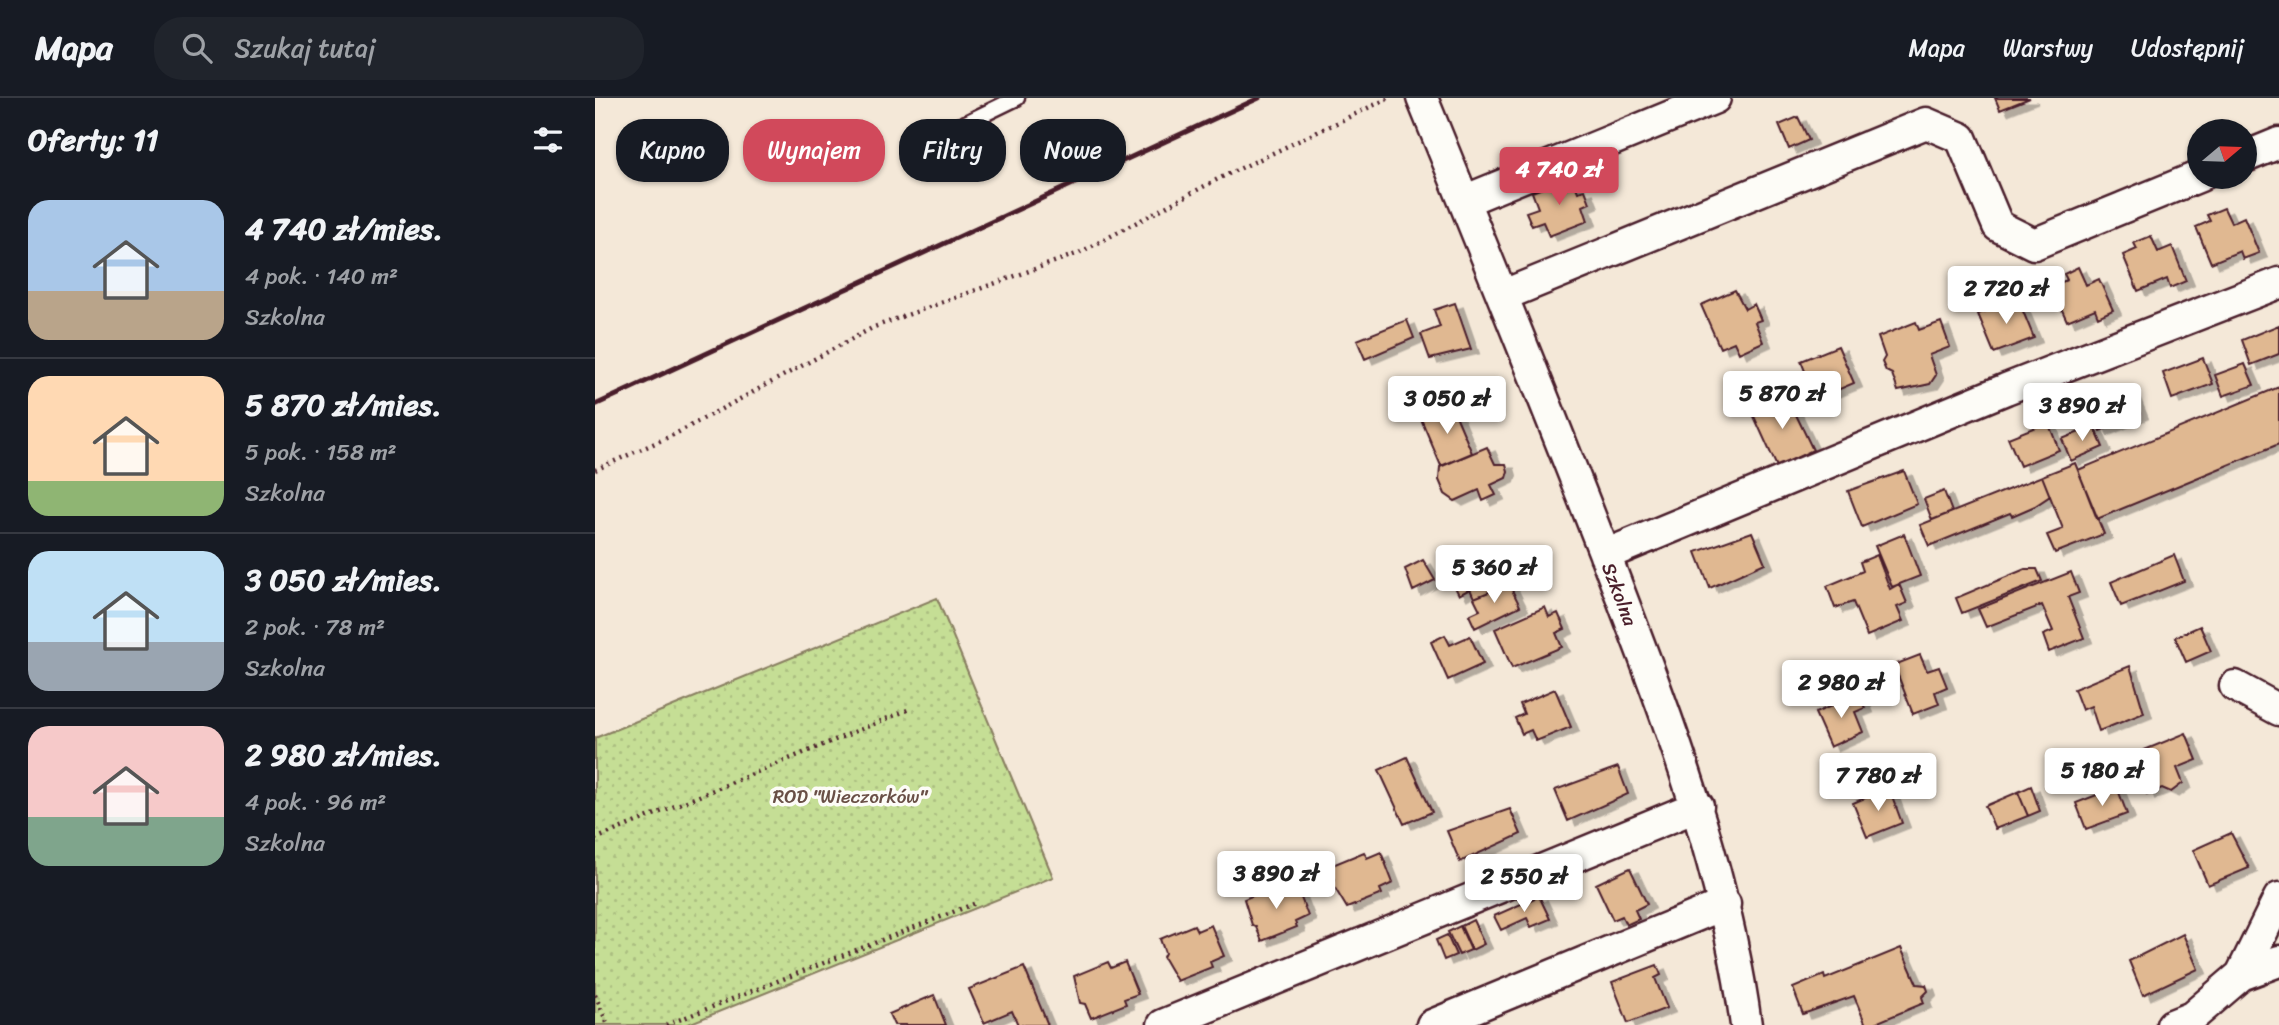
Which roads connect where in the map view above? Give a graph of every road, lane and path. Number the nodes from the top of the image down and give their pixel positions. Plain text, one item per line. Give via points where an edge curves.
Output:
1 (1017, 98) edge
2 (1389, 98) edge
3 (1423, 98) edge
4 (1715, 98) edge
5 (974, 119) edge
6 (2279, 143) edge
7 (2257, 152) edge
8 (2187, 181) edge
9 (1464, 201) junction
10 (2279, 283) edge
11 (1504, 295) junction
12 (595, 470) edge
13 (1605, 555) junction
14 (2235, 686) dead end
15 (910, 709) dead end
16 (2279, 710) edge
17 (1698, 806) junction
18 (595, 839) edge
19 (2279, 898) edge
20 (976, 903) dead end
21 (1725, 904) junction
22 (2279, 961) edge
23 (2241, 975) junction
24 (595, 995) edge
25 (608, 1025) edge
26 (666, 1025) edge
27 (1163, 1025) edge
28 (1432, 1025) edge
29 (1745, 1025) edge
30 (2172, 1025) edge

1 - 5 lane
2 - 12 path via 1218,179 1079,253 874,327 673,435
3 - 9 street, Szkolna
4 - 9 street
6 - 7 street
8 - 11 street via 2034,244 1998,226 1961,138 1926,123
9 - 11 street, Szkolna
10 - 13 street via 2006,389
11 - 13 street, Szkolna
13 - 17 street, Szkolna
14 - 16 street
15 - 18 path
17 - 21 street, Szkolna
17 - 27 street
19 - 23 street
20 - 26 path
21 - 28 street
21 - 29 street, Szkolna
22 - 23 street
23 - 30 street via 2192,1017
24 - 25 path

